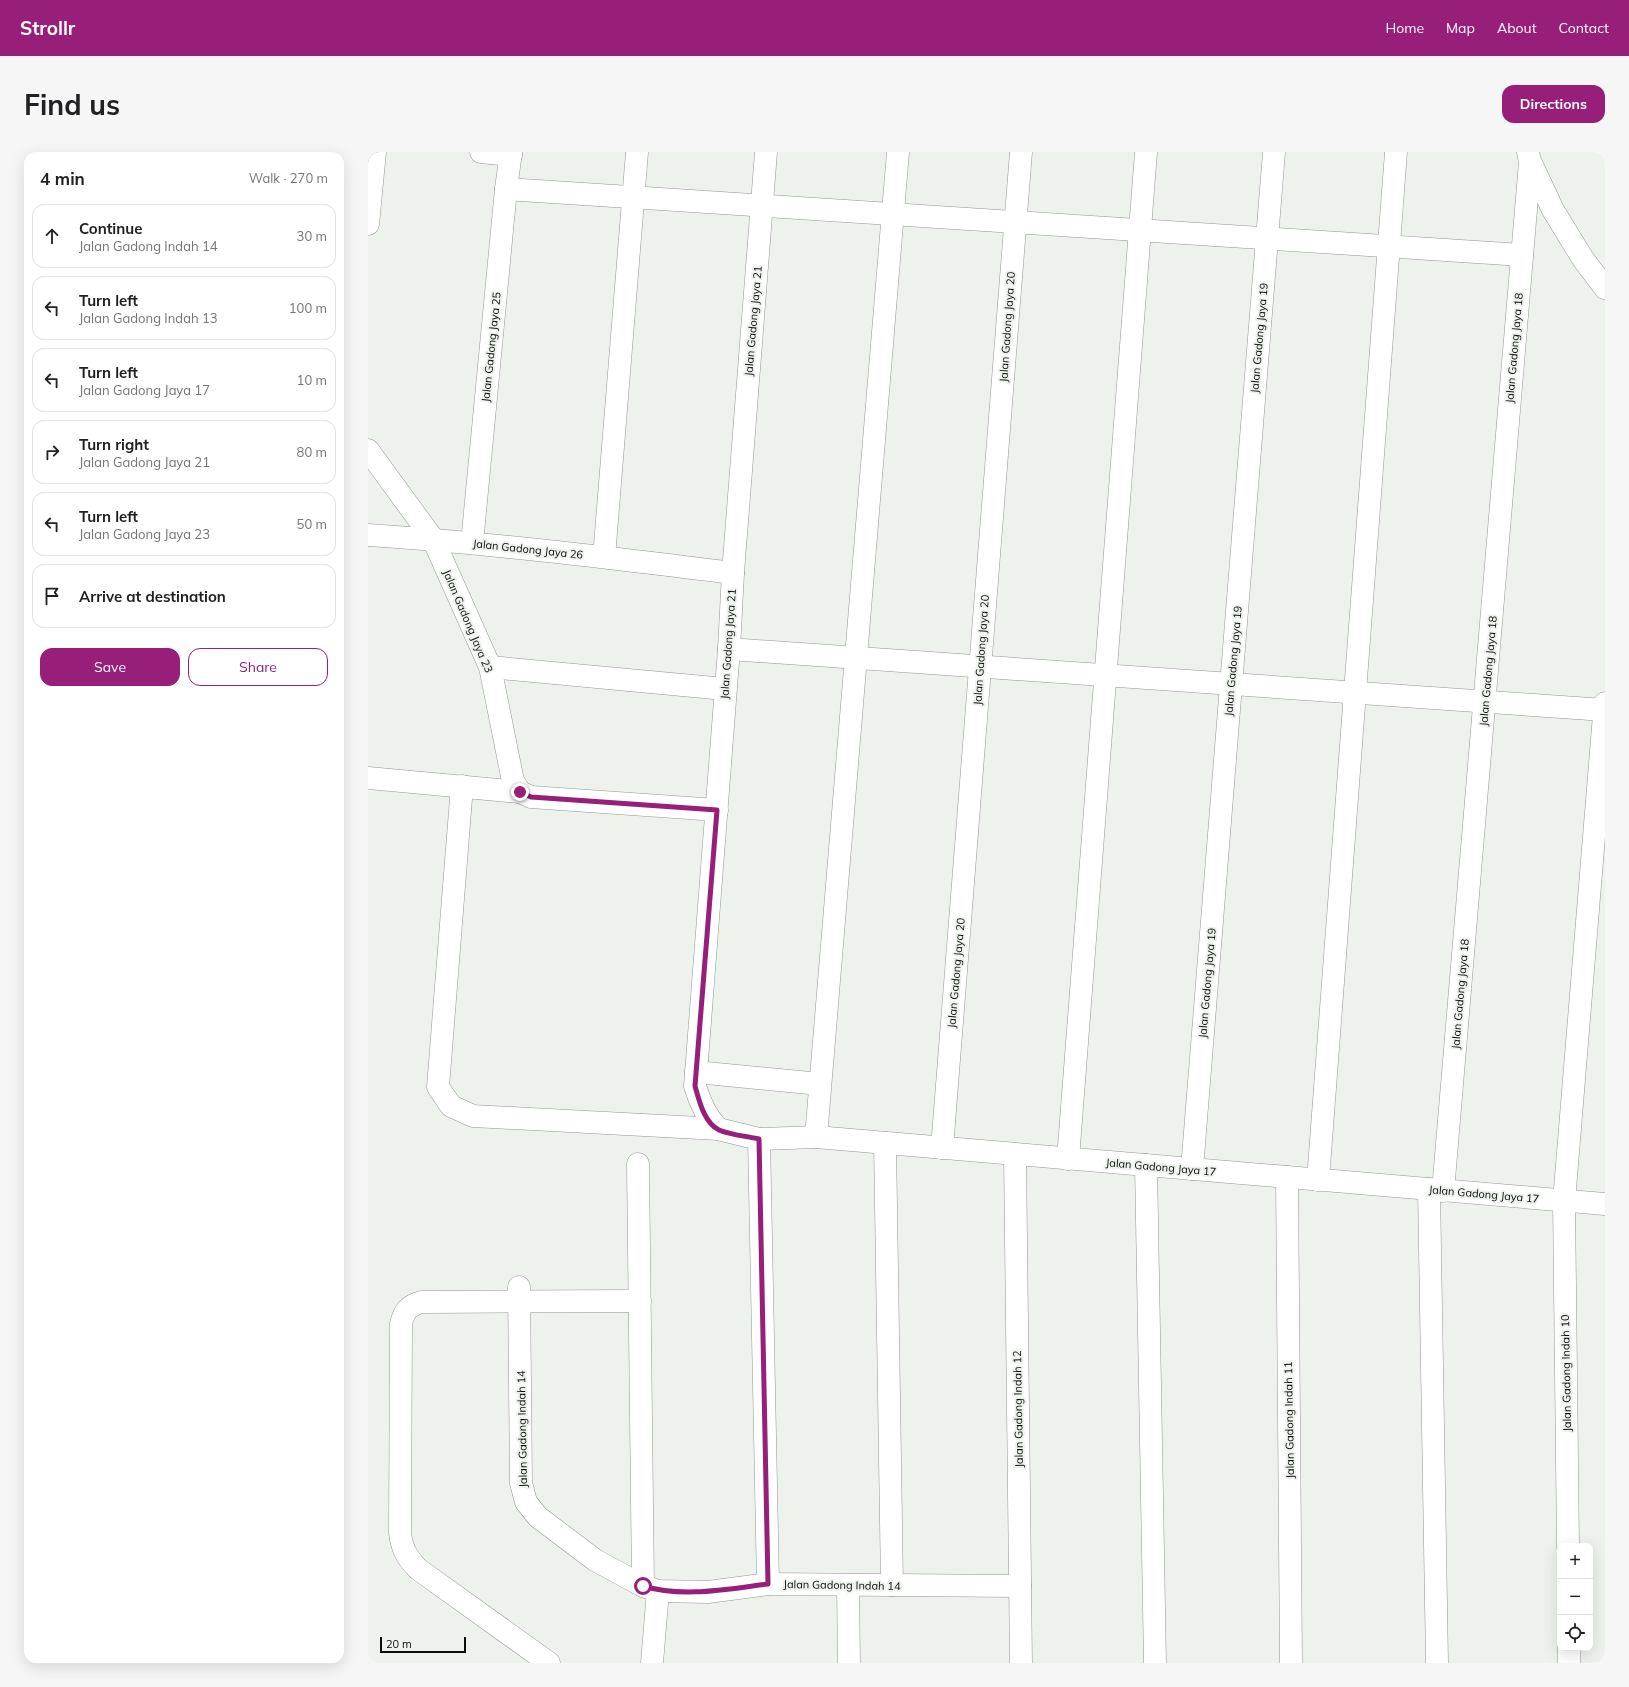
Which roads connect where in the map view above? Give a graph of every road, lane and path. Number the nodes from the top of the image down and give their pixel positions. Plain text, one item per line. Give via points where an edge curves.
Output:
1 (375, 152) edge
2 (481, 152) edge
3 (637, 152) edge
4 (766, 152) edge
5 (898, 152) edge
6 (1021, 152) edge
7 (1146, 152) edge
8 (1274, 152) edge
9 (1396, 152) edge
10 (511, 153) edge
11 (1529, 157) edge
12 (506, 189) junction
13 (633, 197) junction
14 (762, 206) junction
15 (893, 214) junction
16 (1015, 222) junction
17 (368, 224) edge
18 (1140, 230) junction
19 (1267, 238) junction
20 (1389, 246) junction
21 (1522, 255) junction
22 (1605, 288) edge
23 (368, 450) edge
24 (368, 535) edge
25 (433, 539) junction
26 (472, 543) junction
27 (604, 557) junction
28 (733, 573) junction
29 (729, 649) junction
30 (856, 658) junction
31 (980, 666) junction
32 (490, 667) junction
33 (1106, 675) junction
34 (1231, 684) junction
35 (725, 689) junction
36 (1355, 692) junction
37 (1485, 702) junction
38 (1605, 703) edge
39 (1605, 710) edge
40 (368, 778) edge
41 (462, 786) junction
42 (520, 792) junction
43 (717, 810) junction
44 (696, 1072) junction
45 (820, 1084) junction
46 (718, 1129) junction
47 (816, 1137) junction
48 (759, 1139) junction
49 (885, 1143) junction
50 (942, 1148) junction
51 (1015, 1154) junction
52 (1068, 1159) junction
53 (638, 1164) dead end
54 (1146, 1166) junction
55 (1192, 1169) junction
56 (1287, 1177) junction
57 (1318, 1180) junction
58 (1436, 1190) junction
59 (1564, 1201) junction
60 (1605, 1204) edge
61 (519, 1294) junction
62 (640, 1301) junction
63 (1568, 1543) edge
64 (768, 1584) junction
65 (848, 1585) junction
66 (892, 1585) junction
67 (1020, 1586) junction
68 (650, 1588) junction
69 (1569, 1651) edge
70 (549, 1663) edge
71 (652, 1663) edge
72 (849, 1663) edge
73 (1021, 1663) edge
74 (1155, 1663) edge
75 (1291, 1663) edge
76 (1437, 1663) edge
77 (1569, 1663) edge

1 - 17 street
2 - 10 street
3 - 13 street
4 - 14 street, Jalan Gadong Jaya 21
5 - 15 street
6 - 16 street, Jalan Gadong Jaya 20
7 - 18 street
8 - 19 street, Jalan Gadong Jaya 19
9 - 20 street
10 - 12 street, Jalan Gadong Jaya 25
11 - 21 street, Jalan Gadong Jaya 18
11 - 22 street via 1553,210 1583,259
12 - 13 street
12 - 26 street, Jalan Gadong Jaya 25
13 - 14 street
13 - 27 street
14 - 15 street
14 - 28 street, Jalan Gadong Jaya 21
15 - 16 street
15 - 30 street
16 - 18 street
16 - 31 street, Jalan Gadong Jaya 20
18 - 19 street
18 - 33 street
19 - 20 street
19 - 34 street, Jalan Gadong Jaya 19
20 - 21 street
20 - 36 street
21 - 37 street, Jalan Gadong Jaya 18
23 - 25 street
24 - 25 street, Jalan Gadong Jaya 26
25 - 26 street, Jalan Gadong Jaya 26
25 - 32 street, Jalan Gadong Jaya 23
26 - 27 street, Jalan Gadong Jaya 26
27 - 28 street, Jalan Gadong Jaya 26
28 - 29 street, Jalan Gadong Jaya 21
29 - 30 street
29 - 35 street, Jalan Gadong Jaya 21
30 - 31 street
30 - 45 street
31 - 33 street
31 - 50 street, Jalan Gadong Jaya 20
32 - 35 street
32 - 42 street, Jalan Gadong Jaya 23 via 513,781
33 - 34 street
33 - 52 street
34 - 36 street
34 - 55 street, Jalan Gadong Jaya 19
35 - 43 street, Jalan Gadong Jaya 21
36 - 37 street
36 - 57 street
37 - 39 street
37 - 58 street, Jalan Gadong Jaya 18
38 - 39 street, Jalan Gadong Indah 10
39 - 59 street, Jalan Gadong Indah 10
40 - 41 street
41 - 42 street
41 - 46 street, Jalan Gadong Jaya 17 via 438,1087 451,1106 473,1116
42 - 43 street via 531,797
43 - 44 street, Jalan Gadong Jaya 21
44 - 45 street
44 - 46 street, Jalan Gadong Jaya 21 via 695,1086 700,1103 708,1120
45 - 47 street
46 - 48 street, Jalan Gadong Jaya 17
47 - 48 street, Jalan Gadong Jaya 17
47 - 49 street, Jalan Gadong Jaya 17
48 - 64 street
49 - 50 street, Jalan Gadong Jaya 17
49 - 66 street
50 - 51 street, Jalan Gadong Jaya 17
51 - 52 street, Jalan Gadong Jaya 17
51 - 67 street, Jalan Gadong Indah 12
52 - 54 street, Jalan Gadong Jaya 17
53 - 62 street
54 - 55 street, Jalan Gadong Jaya 17
54 - 74 street
55 - 56 street, Jalan Gadong Jaya 17
56 - 57 street, Jalan Gadong Jaya 17
56 - 75 street, Jalan Gadong Indah 11
57 - 58 street, Jalan Gadong Jaya 17
58 - 59 street, Jalan Gadong Jaya 17
58 - 76 street, Jalan Gadong Jaya 18
59 - 60 street, Jalan Gadong Jaya 17
59 - 63 street, Jalan Gadong Indah 10
61 - 62 street
61 - 68 street, Jalan Gadong Indah 14 via 521,1483 526,1502 538,1517 595,1560
61 - 70 street via 422,1302 407,1308 403,1316 400,1533 404,1553 418,1569
62 - 68 street
64 - 65 street, Jalan Gadong Indah 14
64 - 68 street, Jalan Gadong Indah 14 via 708,1592
65 - 66 street, Jalan Gadong Indah 14
65 - 72 street
66 - 67 street, Jalan Gadong Indah 14
67 - 73 street, Jalan Gadong Indah 12
68 - 71 street
69 - 77 street

